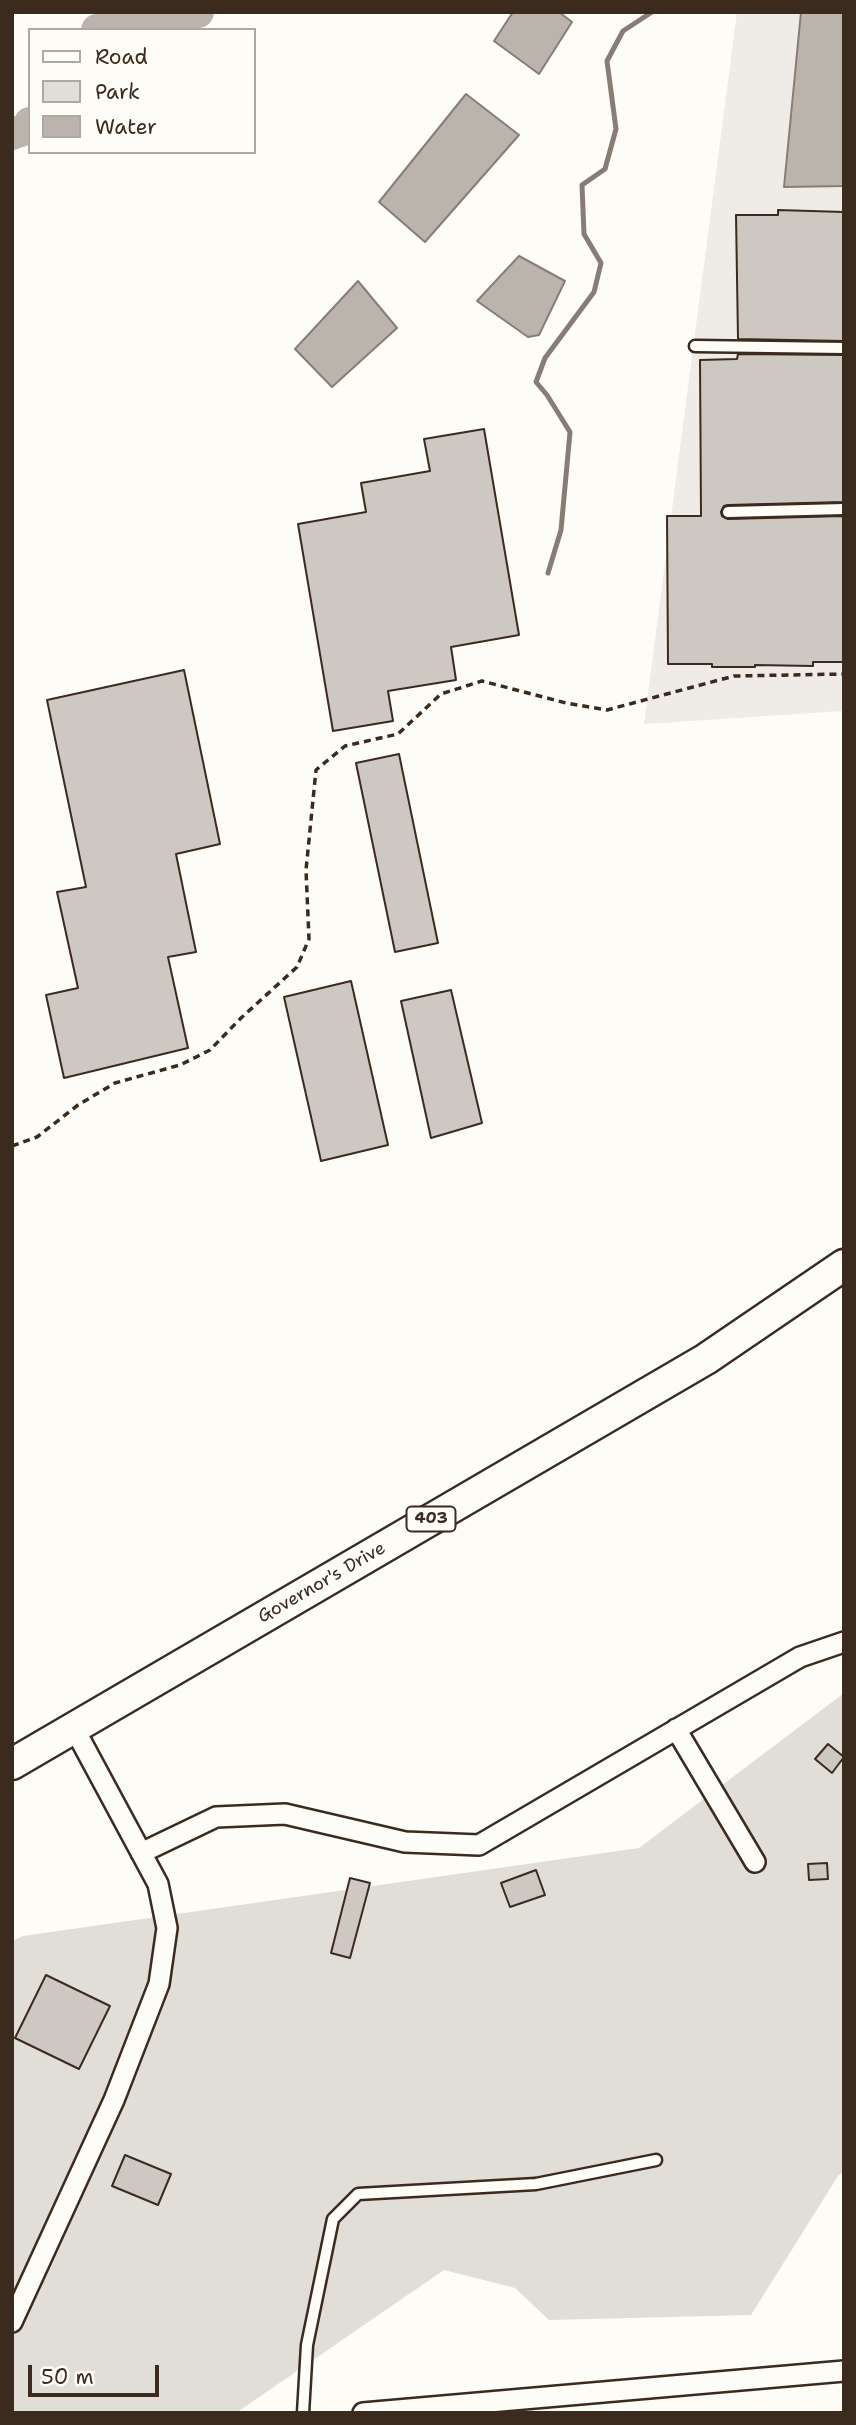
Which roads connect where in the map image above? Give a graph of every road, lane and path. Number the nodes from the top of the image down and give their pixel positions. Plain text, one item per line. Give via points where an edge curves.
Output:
1 (695, 346) dead end
2 (844, 348) edge
3 (844, 509) edge
4 (727, 512) dead end
5 (844, 674) edge
6 (12, 1146) edge
7 (844, 1265) edge
8 (844, 1642) edge
9 (74, 1728) junction
10 (676, 1728) junction
11 (13, 1763) edge
12 (141, 1853) junction
13 (755, 1862) dead end
14 (656, 2160) dead end
15 (12, 2322) edge
16 (844, 2371) edge
17 (303, 2413) edge
18 (363, 2413) edge

1 - 2 lane
3 - 4 lane
5 - 6 path via 734,676 607,710 482,681 441,694 398,734 345,746 316,770 306,870 309,939 297,967 210,1050 180,1065 115,1083 37,1137
7 - 9 main road, Governor's Drive / 403 via 706,1359
8 - 10 street via 800,1657
9 - 11 main road, Governor's Drive / 403
9 - 12 street
10 - 12 street via 479,1846 405,1842 285,1814 216,1817
10 - 13 street
12 - 15 street via 158,1884 167,1928 159,1984 114,2100
14 - 17 lane via 537,2184 358,2194 333,2219 307,2346
16 - 18 street

